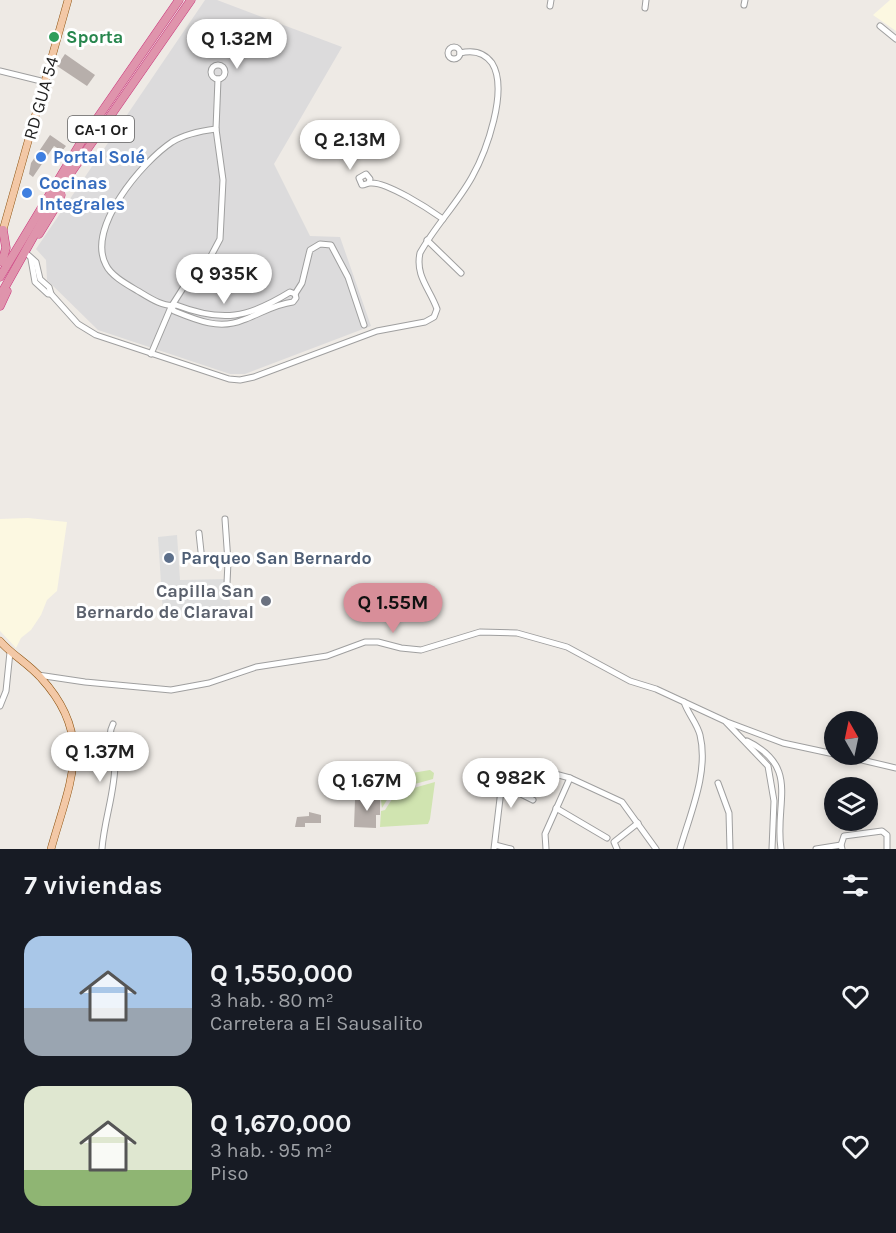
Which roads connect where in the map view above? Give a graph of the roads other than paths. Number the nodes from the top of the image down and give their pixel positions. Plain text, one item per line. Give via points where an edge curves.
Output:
1 (68, 0) edge
2 (179, 0) edge
3 (190, 0) edge
4 (646, 0) edge
5 (645, 8) dead end
6 (880, 26) dead end
7 (896, 39) edge
8 (460, 53) dead end
9 (0, 71) edge
10 (218, 79) dead end
11 (45, 82) junction
12 (216, 129) junction
13 (69, 160) junction
14 (369, 183) dead end
15 (63, 184) junction
16 (442, 219) junction
17 (1, 228) edge
18 (16, 237) junction
19 (428, 240) junction
20 (29, 256) junction
21 (1, 264) edge
22 (461, 273) dead end
23 (0, 277) edge
24 (295, 294) junction
25 (0, 296) edge
26 (0, 306) edge
27 (171, 306) junction
28 (364, 325) dead end
29 (151, 354) junction
30 (225, 519) dead end
31 (199, 532) dead end
32 (228, 562) junction
33 (227, 584) dead end
34 (0, 641) edge
35 (10, 652) junction
36 (38, 675) junction
37 (684, 702) junction
38 (0, 706) edge
39 (725, 721) junction
40 (113, 724) dead end
41 (766, 737) junction
42 (741, 738) junction
43 (762, 748) junction
44 (824, 752) edge
45 (488, 764) dead end
46 (777, 764) junction
47 (878, 764) edge
48 (504, 765) junction
49 (768, 766) junction
50 (896, 768) edge
51 (570, 778) junction
52 (718, 783) dead end
53 (501, 790) junction
54 (533, 800) dead end
55 (556, 808) junction
56 (638, 823) junction
57 (607, 838) dead end
58 (494, 847) edge
59 (842, 847) edge
60 (51, 849) edge
61 (102, 849) edge
62 (511, 849) edge
63 (546, 849) edge
64 (616, 849) edge
65 (656, 849) edge
66 (680, 849) edge
67 (730, 849) edge
68 (772, 849) edge
69 (781, 849) edge
70 (816, 849) edge
71 (887, 849) edge

1 - 11 main road, RD GUA 54
2 - 13 highway, CA-1 Or
3 - 15 highway, CA-1 Or
4 - 5 street
6 - 7 street
8 - 16 street via 478,52 491,61 498,78 496,109 472,176
9 - 11 street
10 - 12 street
11 - 17 main road, RD GUA 54
12 - 27 street via 223,180 220,239
12 - 27 street via 184,136 150,160 111,213 102,236 106,267 151,299
13 - 18 highway
13 - 23 highway, CA-1 Or
14 - 16 street via 405,196
15 - 20 highway via 58,203
15 - 25 highway, CA-1 Or
16 - 19 street
17 - 18 highway via 10,240
17 - 21 highway via 6,248
18 - 21 highway
19 - 22 street
19 - 29 street via 420,253 419,268 437,309 434,317 425,322 377,332 240,380
20 - 26 highway
20 - 29 street via 35,282 84,329
24 - 27 street via 289,292 231,316 211,317
24 - 27 street via 293,302 241,321 213,325 174,311
24 - 28 street via 302,283 310,250 320,244 331,245 348,277
27 - 29 street
30 - 32 street
31 - 32 street via 202,561
32 - 33 street
34 - 35 main road
35 - 36 main road
35 - 38 street via 6,691
36 - 37 street via 171,690 209,683 256,667 327,656 366,642 421,650 467,634 494,631 567,647 630,681
36 - 60 main road via 64,708 75,743 72,772
37 - 39 street
37 - 66 street via 700,733 702,761
39 - 41 street
39 - 42 street
40 - 61 street via 109,739 115,761
41 - 43 street
41 - 44 street
42 - 43 street
42 - 49 street
43 - 46 street
45 - 48 street
46 - 49 street
46 - 69 street via 782,784
47 - 50 street
48 - 51 street
48 - 53 street
49 - 68 street via 774,801
51 - 55 street
51 - 56 street via 622,802
52 - 67 street via 728,807
53 - 54 street
53 - 58 street
55 - 57 street
55 - 63 street via 545,834
56 - 64 street via 614,842
56 - 65 street
58 - 62 street
59 - 70 street
59 - 71 street via 844,836 882,831 887,835

